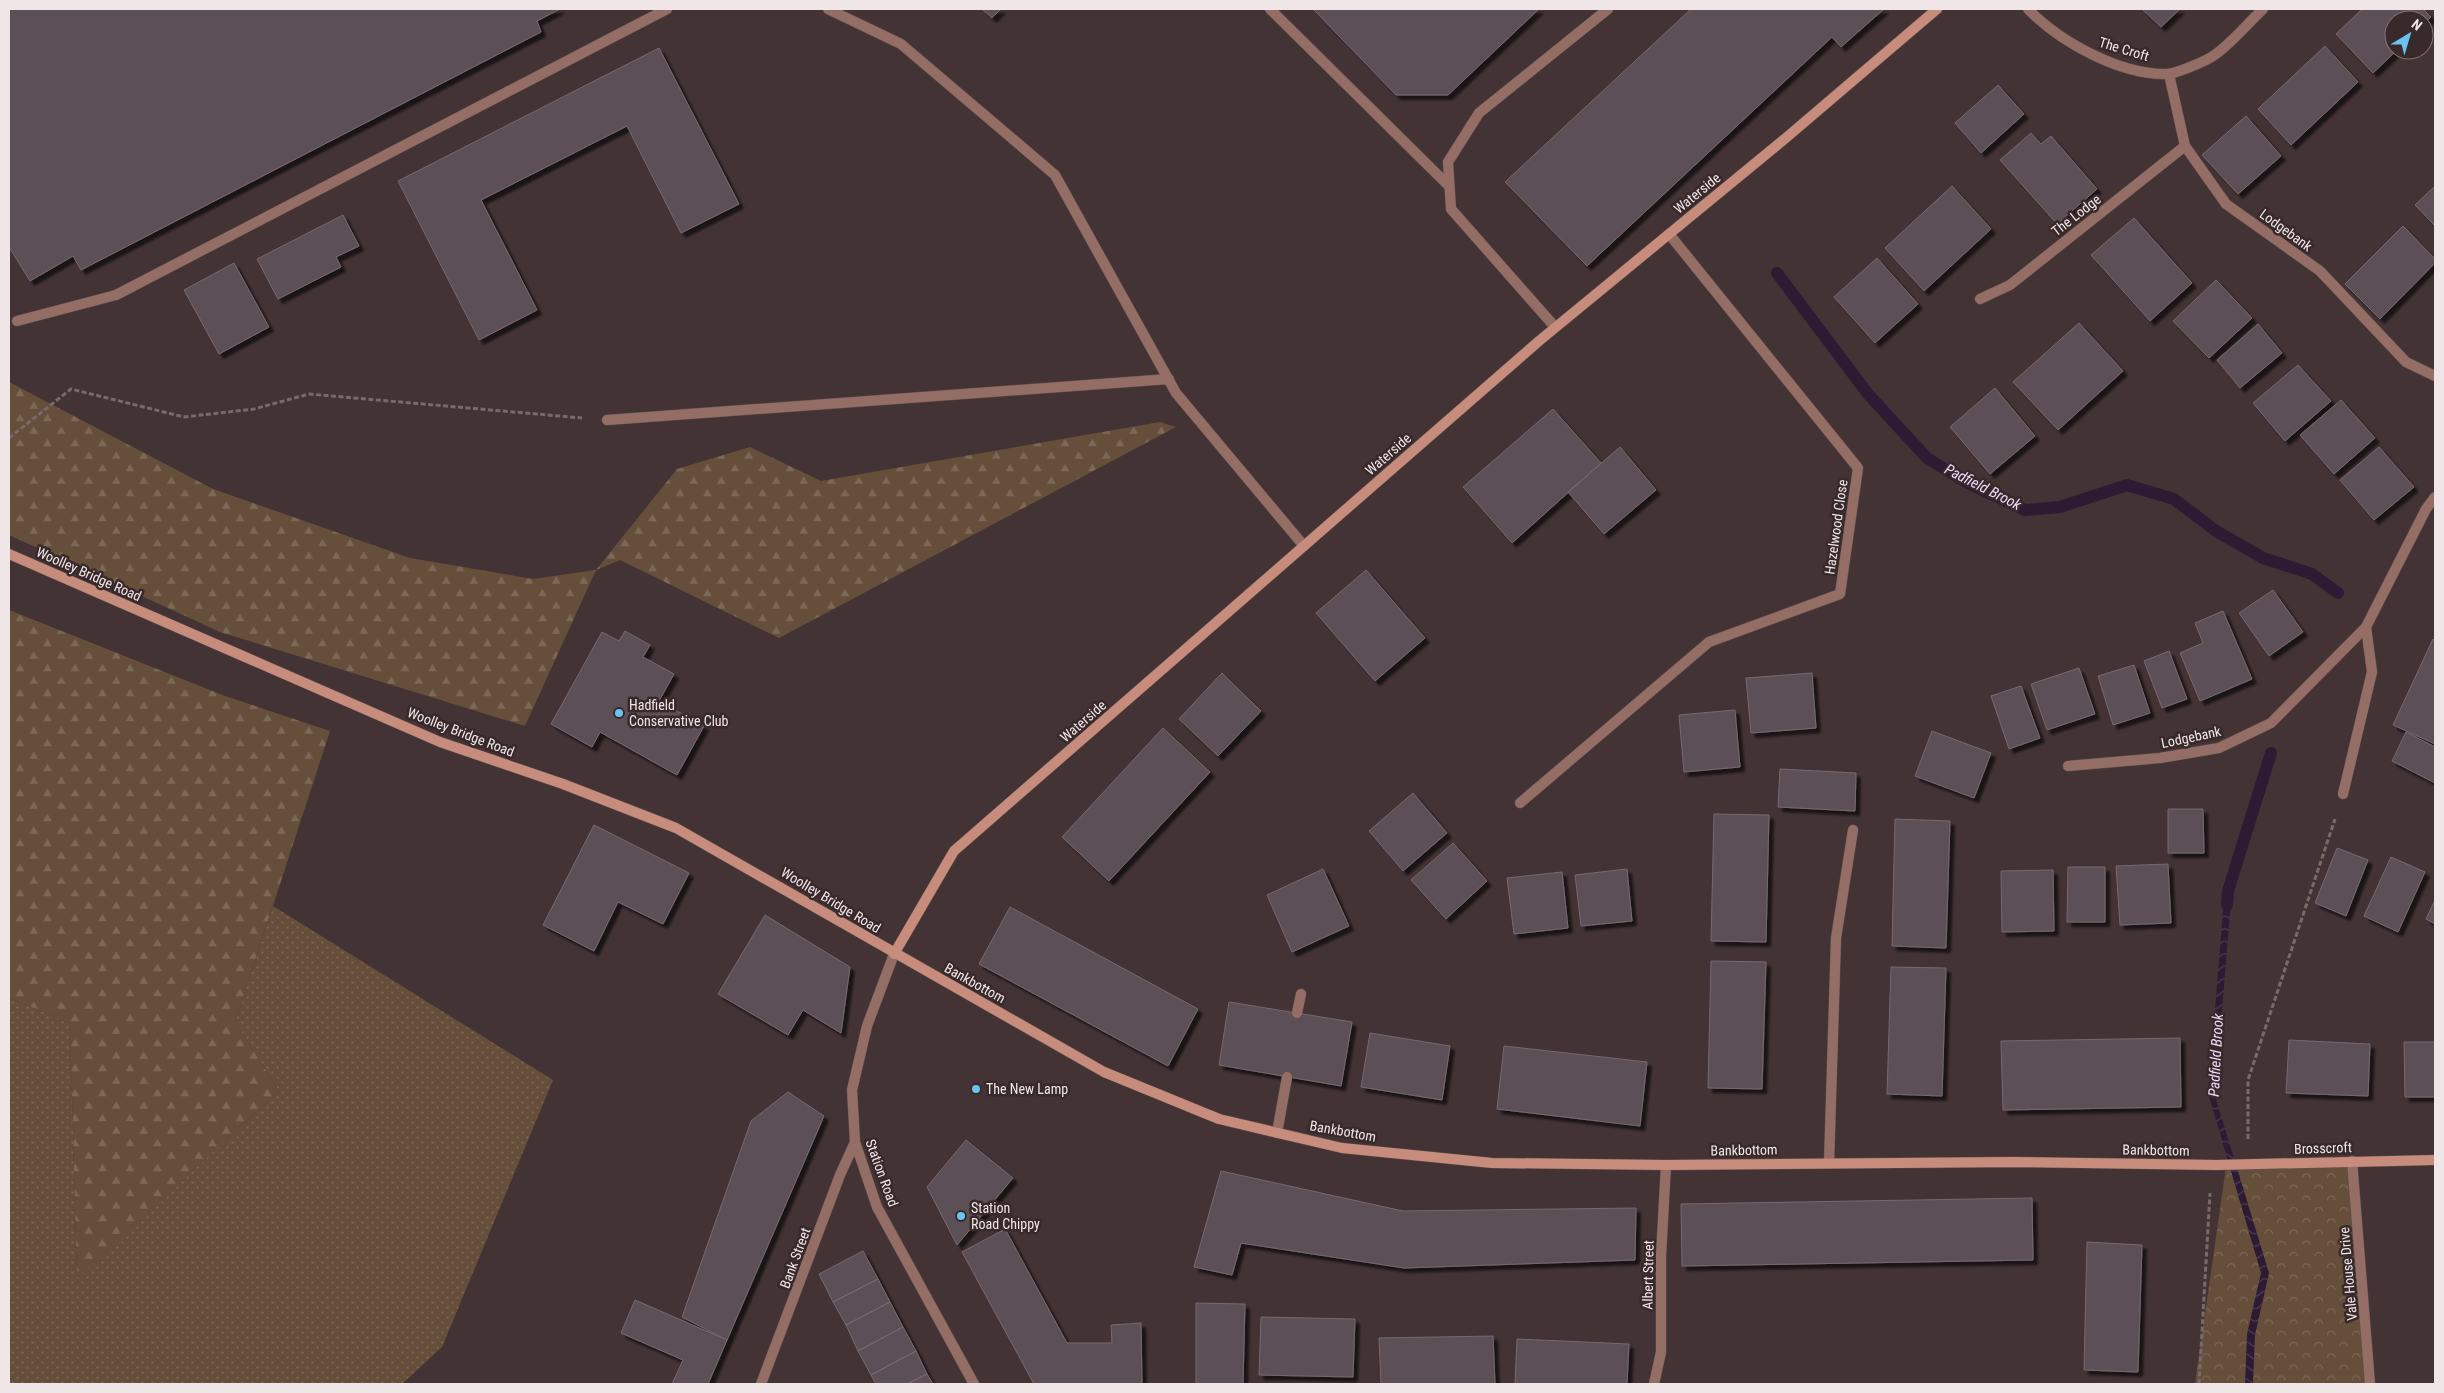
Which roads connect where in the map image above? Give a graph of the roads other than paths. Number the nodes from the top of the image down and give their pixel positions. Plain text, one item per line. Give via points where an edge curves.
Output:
1 (667, 9) edge
2 (828, 9) edge
3 (1270, 9) edge
4 (1608, 9) edge
5 (1936, 9) edge
6 (2028, 9) edge
7 (2263, 9) edge
8 (2168, 74) junction
9 (2186, 146) junction
10 (1449, 186) junction
11 (1669, 234) junction
12 (1980, 299) dead end
13 (18, 322) dead end
14 (1555, 327) junction
15 (2435, 376) edge
16 (1169, 379) junction
17 (607, 420) road end
18 (2435, 497) edge
19 (1304, 546) junction
20 (9, 554) edge
21 (2366, 627) junction
22 (2068, 766) dead end
23 (2344, 794) road end
24 (1520, 803) dead end
25 (1853, 830) dead end
26 (894, 954) junction
27 (1300, 994) dead end
28 (1297, 1013) dead end
29 (1286, 1077) dead end
30 (1277, 1133) junction
31 (855, 1142) junction
32 (2435, 1160) edge
33 (2352, 1161) junction
34 (1829, 1163) junction
35 (1666, 1165) junction
36 (2214, 1165) joint
37 (761, 1384) edge
38 (974, 1384) edge
39 (1654, 1384) edge
40 (2370, 1384) edge

1 - 13 street via 116,295
2 - 16 street via 901,44 1055,176
3 - 10 street
4 - 10 street via 1479,113 1448,162
5 - 11 street, Waterside
6 - 8 street, The Croft via 2086,52 2134,70
7 - 8 street, The Croft via 2213,57
8 - 9 street, Lodgebank
9 - 12 street, The Lodge via 2010,285
9 - 15 street, Lodgebank via 2226,204 2320,271 2406,362
10 - 14 street via 1451,209
11 - 14 street, Waterside
11 - 24 street, Hazelwood Close via 1858,468 1840,594 1709,642
14 - 19 street, Waterside
16 - 17 street
16 - 19 street via 1176,393
18 - 21 street, Lodgebank
19 - 26 street, Waterside via 954,851
20 - 26 street, Woolley Bridge Road via 440,742 563,784 676,828
21 - 22 street, Lodgebank via 2270,723 2219,748 2160,758
21 - 23 street via 2372,672
25 - 34 street via 1836,938
26 - 30 street, Bankbottom via 1104,1072 1219,1119
26 - 31 street, Station Road via 867,1026 852,1090
27 - 28 street
29 - 30 street
30 - 35 street, Bankbottom via 1342,1148 1492,1163
31 - 37 street, Bank Street
31 - 38 street, Station Road via 877,1207
32 - 33 street, Brosscroft
33 - 36 street, Brosscroft
33 - 40 street, Vale House Drive
34 - 35 street, Bankbottom
34 - 36 street, Bankbottom
35 - 39 street, Albert Street via 1661,1256 1661,1352

